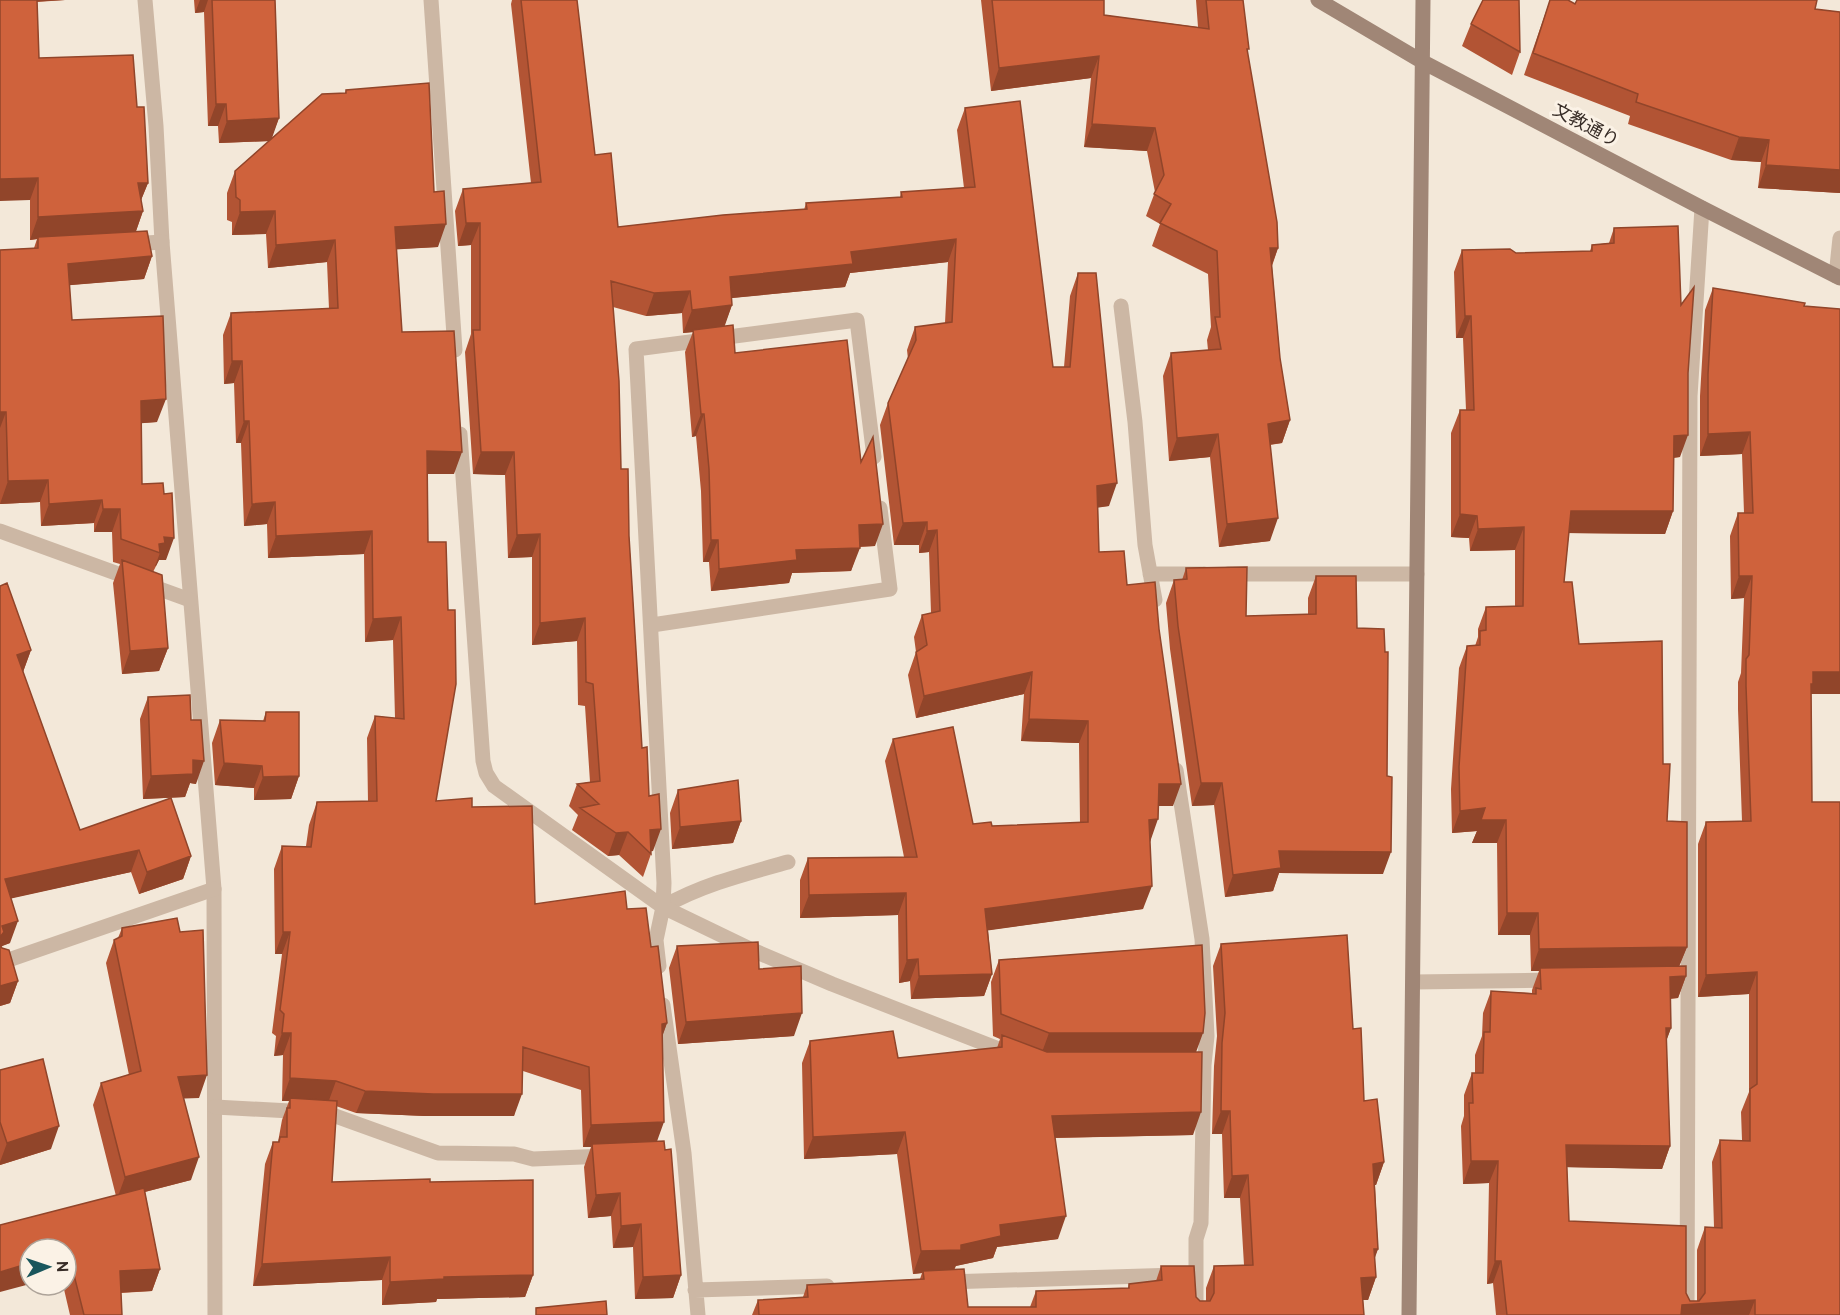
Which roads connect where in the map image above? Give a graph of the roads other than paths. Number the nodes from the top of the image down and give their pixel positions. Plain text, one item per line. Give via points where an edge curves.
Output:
1 (145, 0) edge
2 (431, 0) edge
3 (1318, 0) edge
4 (1424, 0) edge
5 (1423, 62) junction
6 (1702, 208) junction
7 (1840, 238) edge
8 (162, 242) junction
9 (115, 245) edge
10 (1838, 277) edge
11 (1121, 306) dead end
12 (456, 367) edge
13 (459, 415) edge
14 (876, 472) edge
15 (879, 496) edge
16 (0, 531) edge
17 (1150, 574) junction
18 (1417, 574) junction
19 (190, 600) junction
20 (1156, 615) edge
21 (652, 625) junction
22 (1174, 754) edge
23 (788, 862) dead end
24 (214, 889) junction
25 (663, 907) junction
26 (0, 963) edge
27 (1568, 980) edge
28 (1414, 982) junction
29 (1028, 1061) edge
30 (215, 1107) junction
31 (626, 1155) edge
32 (1196, 1275) junction
33 (933, 1283) edge
34 (838, 1286) edge
35 (695, 1290) junction
36 (215, 1315) edge
37 (698, 1315) edge
38 (1196, 1315) edge
39 (1409, 1315) edge
40 (1687, 1315) edge

1 - 8 street
2 - 12 street
3 - 5 street, 文教通り
4 - 5 street
5 - 6 street, 文教通り
5 - 18 street
6 - 10 street, 文教通り
6 - 40 street via 1690,396 1681,979
7 - 10 street
8 - 9 street
8 - 19 street
11 - 17 street
13 - 25 street via 486,773 504,794
14 - 21 street via 857,320 636,349
15 - 21 street via 890,589
16 - 19 street
17 - 18 street
17 - 20 street
18 - 28 street
19 - 24 street
21 - 25 street
22 - 32 street via 1202,939 1207,1036 1199,1065 1201,1223 1196,1239
23 - 25 street via 732,878
24 - 26 street
24 - 30 street
25 - 29 street via 832,984
25 - 35 street via 656,940
27 - 28 street
28 - 39 street
30 - 31 street via 327,1113 438,1153 514,1154 533,1159
30 - 36 street
32 - 33 street
32 - 38 street
34 - 35 street
35 - 37 street

